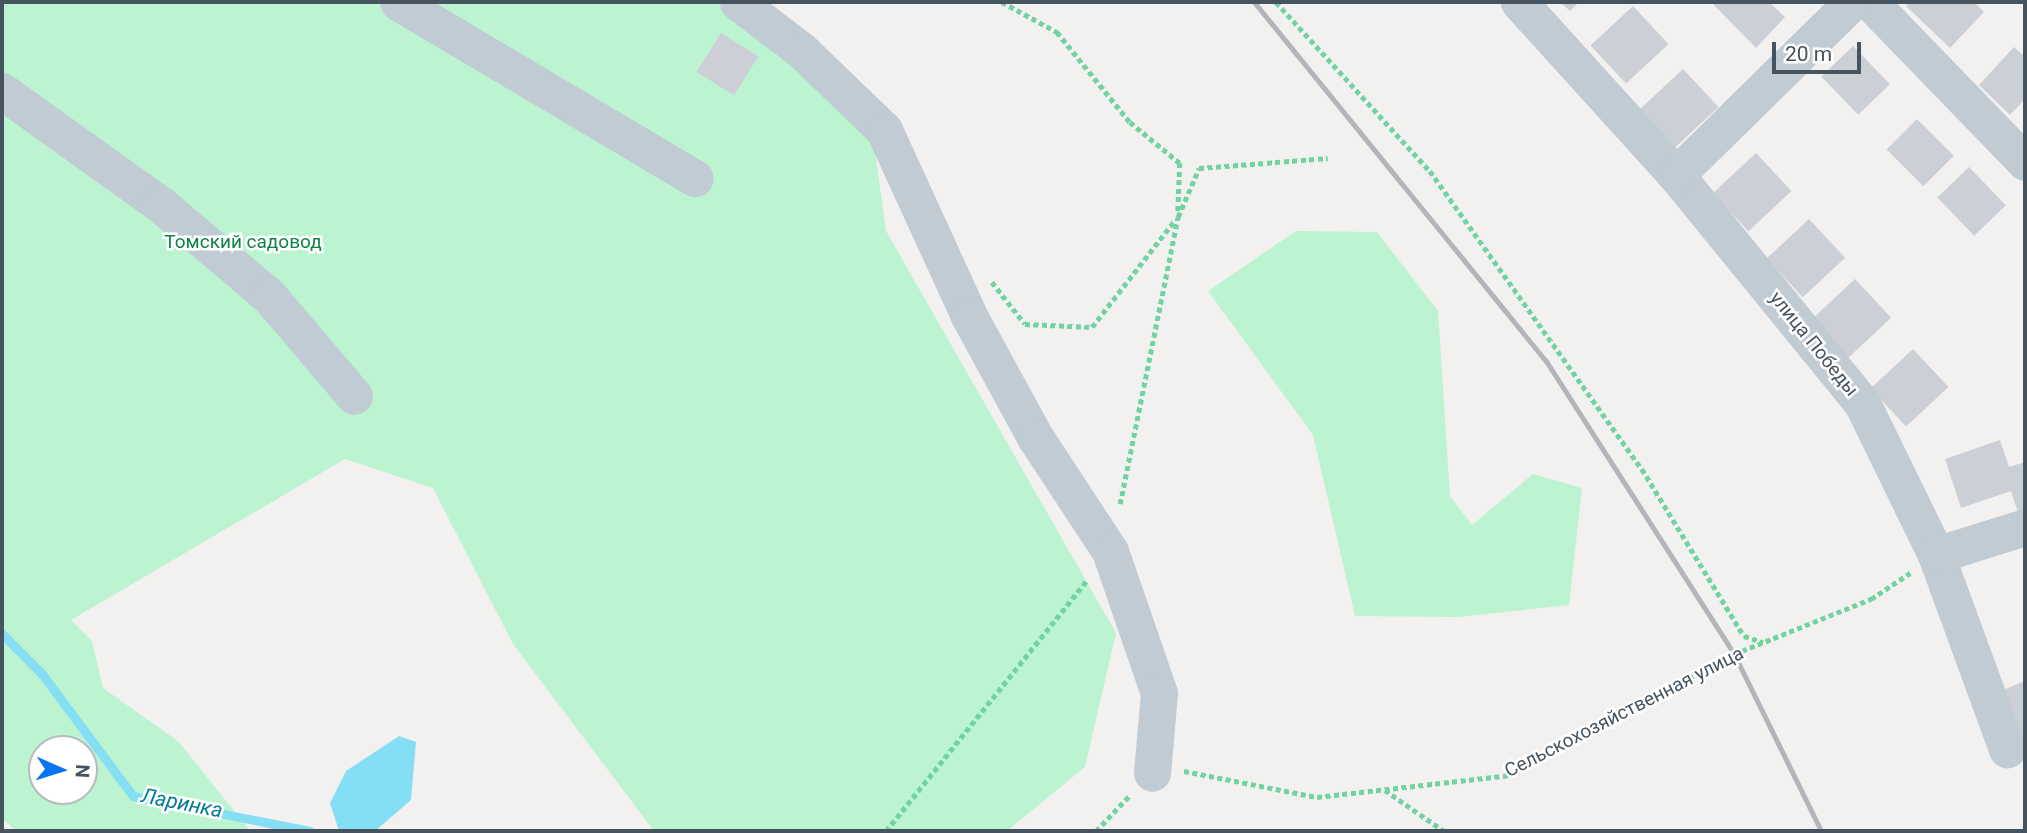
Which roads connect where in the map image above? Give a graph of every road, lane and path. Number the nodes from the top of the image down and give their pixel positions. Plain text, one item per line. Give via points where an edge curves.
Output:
1 (398, 2) edge
2 (738, 2) edge
3 (1002, 2) edge
4 (1276, 2) edge
5 (1520, 2) edge
6 (1852, 2) edge
7 (1870, 2) edge
8 (2, 91) edge
9 (1328, 158) dead end
10 (2025, 162) edge
11 (1676, 176) junction
12 (695, 178) dead end
13 (1178, 217) junction
14 (984, 271) dead end
15 (354, 396) dead end
16 (2025, 527) edge
17 (1110, 551) junction
18 (1936, 555) junction
19 (1763, 642) junction
20 (2007, 749) dead end
21 (1200, 771) dead end
22 (1152, 773) dead end
23 (1384, 789) junction
24 (886, 831) edge
25 (1444, 831) edge

1 - 12 street
2 - 17 street via 801,50 884,130 969,316 1035,437
3 - 13 path via 1057,32 1130,122 1180,163
4 - 19 path via 1430,171 1642,469 1744,636
5 - 11 street, улица Победы
6 - 11 street
7 - 10 street
8 - 15 street via 160,204 270,296
9 - 13 path via 1199,168
11 - 18 street, улица Победы via 1862,403
13 - 14 path via 1092,327 1024,324
13 - 17 path
16 - 18 street
17 - 22 street via 1159,693
17 - 24 path
18 - 19 path, Сельскохозяйственная улица via 1871,599
18 - 20 street, улица Победы
19 - 23 path, Сельскохозяйственная улица via 1509,775
21 - 23 path, Сельскохозяйственная улица via 1317,797
23 - 25 path

